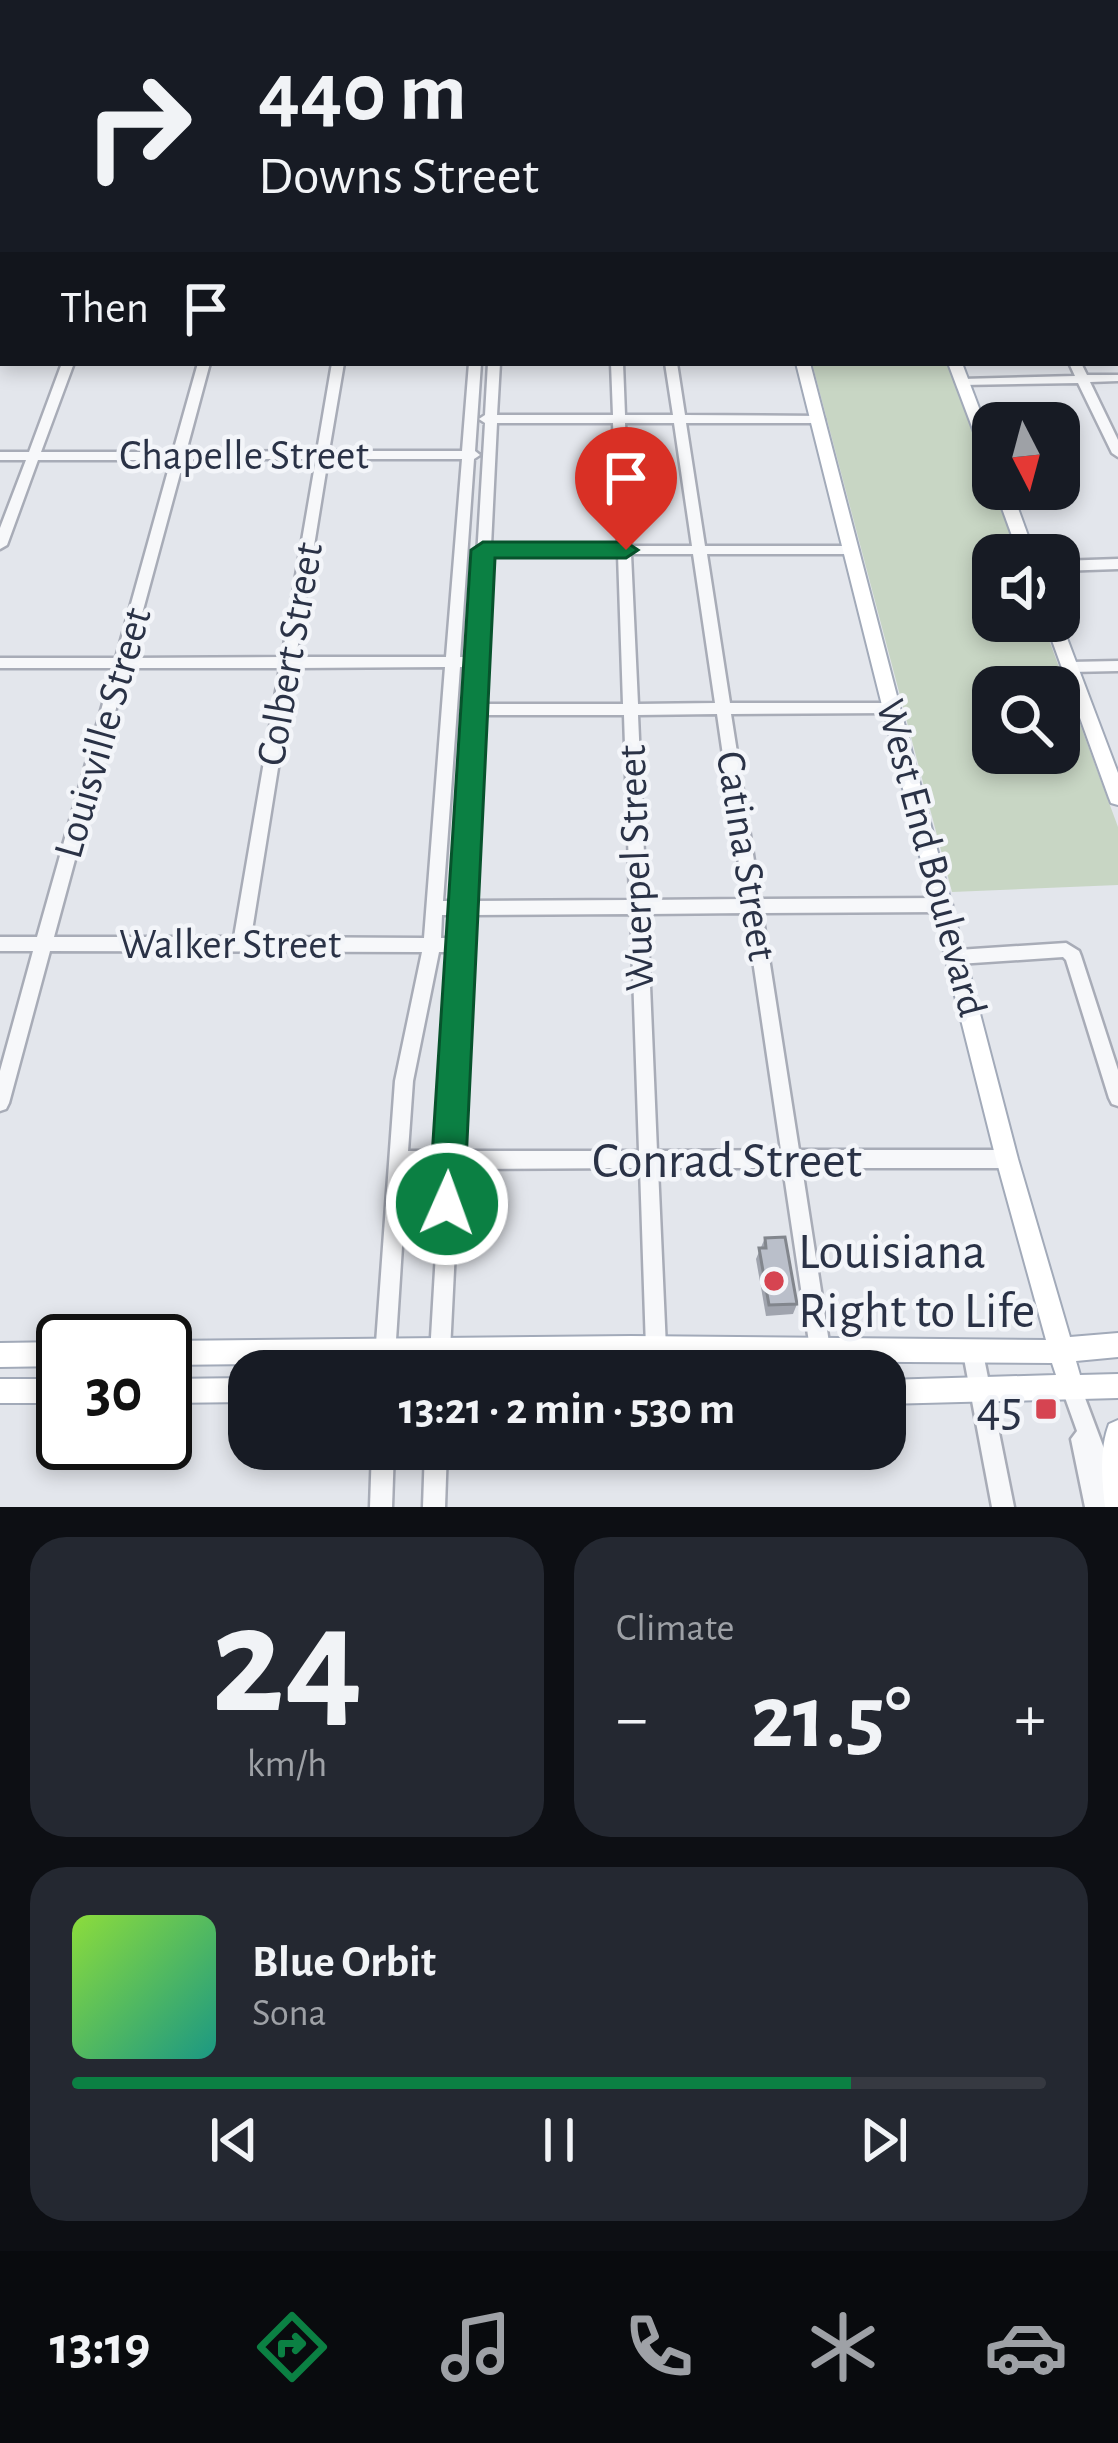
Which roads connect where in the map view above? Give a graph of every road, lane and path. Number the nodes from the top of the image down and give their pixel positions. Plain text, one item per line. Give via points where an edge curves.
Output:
1 (67, 366) edge
2 (203, 366) edge
3 (338, 366) edge
4 (475, 366) edge
5 (494, 366) edge
6 (617, 366) edge
7 (671, 366) edge
8 (804, 366) edge
9 (956, 366) edge
10 (1077, 366) edge
11 (1118, 378) edge
12 (1083, 379) junction
13 (962, 382) junction
14 (972, 408) edge
15 (491, 418) junction
16 (818, 418) junction
17 (471, 419) junction
18 (620, 419) junction
19 (680, 419) junction
20 (1118, 453) edge
21 (469, 455) junction
22 (489, 455) junction
23 (0, 456) edge
24 (34, 456) junction
25 (178, 456) junction
26 (323, 456) junction
27 (0, 545) edge
28 (483, 550) junction
29 (626, 550) junction
30 (700, 550) junction
31 (851, 550) junction
32 (1118, 564) edge
33 (1080, 565) edge
34 (453, 662) junction
35 (477, 662) junction
36 (0, 663) edge
37 (123, 663) junction
38 (290, 663) junction
39 (1118, 665) edge
40 (1080, 667) edge
41 (1080, 693) edge
42 (892, 708) junction
43 (450, 710) junction
44 (474, 710) junction
45 (722, 711) junction
46 (630, 712) junction
47 (1116, 788) edge
48 (944, 905) junction
49 (435, 908) junction
50 (463, 908) junction
51 (637, 908) junction
52 (755, 908) junction
53 (0, 944) edge
54 (44, 944) junction
55 (241, 945) junction
56 (432, 945) junction
57 (460, 945) junction
58 (958, 957) junction
59 (1118, 1098) edge
60 (0, 1102) edge
61 (1007, 1159) junction
62 (397, 1160) junction
63 (448, 1160) junction
64 (794, 1162) junction
65 (648, 1163) junction
66 (1118, 1345) edge
67 (820, 1349) junction
68 (384, 1350) edge
69 (440, 1350) edge
70 (652, 1350) edge
71 (803, 1350) edge
72 (973, 1353) junction
73 (1062, 1353) junction
74 (36, 1354) edge
75 (192, 1354) edge
76 (0, 1355) edge
77 (228, 1355) edge
78 (1118, 1386) edge
79 (1072, 1389) junction
80 (192, 1390) edge
81 (228, 1390) edge
82 (0, 1391) edge
83 (36, 1391) edge
84 (906, 1392) edge
85 (979, 1392) junction
86 (1118, 1433) edge
87 (382, 1470) edge
88 (435, 1470) edge
89 (381, 1507) edge
90 (434, 1507) edge
91 (1003, 1507) edge
92 (1096, 1507) edge
93 (1116, 1507) edge

1 - 24 street
2 - 25 street, Louisville Street
3 - 26 street, Colbert Street
4 - 17 street
5 - 15 street
6 - 18 street, Wuerpel Street
7 - 19 street, Catina Street
8 - 16 main road, West End Boulevard
9 - 13 main road
10 - 12 street
11 - 12 street
12 - 13 street
12 - 20 street
13 - 14 main road
15 - 17 street
15 - 18 street
15 - 22 street
16 - 19 street
16 - 31 main road, West End Boulevard
17 - 21 street
18 - 19 street
18 - 29 street, Wuerpel Street
19 - 30 street, Catina Street
21 - 22 street, Chapelle Street
21 - 26 street, Chapelle Street
21 - 34 street
22 - 28 street
23 - 24 street, Chapelle Street
24 - 25 street, Chapelle Street
24 - 27 street
25 - 26 street, Chapelle Street
25 - 37 street, Louisville Street
26 - 38 street, Colbert Street
28 - 29 street
28 - 35 street
29 - 30 street
29 - 46 street, Wuerpel Street
30 - 31 street
30 - 45 street, Catina Street
31 - 42 main road, West End Boulevard
32 - 33 street
34 - 35 street
34 - 38 street
34 - 43 street
35 - 44 street
36 - 37 street
37 - 38 street
37 - 54 street, Louisville Street
38 - 55 street, Colbert Street
39 - 40 street
41 - 47 main road
42 - 45 street
42 - 48 main road, West End Boulevard
43 - 44 street
43 - 49 street
44 - 46 street
44 - 50 street
45 - 46 street
45 - 52 street, Catina Street
46 - 51 street, Wuerpel Street
48 - 52 street
48 - 58 main road, West End Boulevard
49 - 50 street
49 - 56 street
50 - 51 street
50 - 57 street
51 - 52 street
51 - 65 street, Wuerpel Street
52 - 64 street, Catina Street
53 - 54 street, Walker Street
54 - 55 street, Walker Street
54 - 60 street, Louisville Street
55 - 56 street, Walker Street
56 - 57 street, Walker Street
56 - 62 street via 411,1031
57 - 63 street
58 - 59 street via 1066,950 1073,956
58 - 61 main road, West End Boulevard
61 - 64 street, Conrad Street
61 - 73 main road, West End Boulevard
62 - 63 street, Conrad Street
62 - 68 street
63 - 65 street, Conrad Street
63 - 69 street
64 - 65 street, Conrad Street
64 - 67 street, Catina Street
65 - 70 street, Wuerpel Street
66 - 73 main road
67 - 71 main road
67 - 72 main road
72 - 73 main road
72 - 85 street
73 - 79 main road, West End Boulevard
74 - 76 main road
75 - 77 main road
78 - 79 main road
79 - 85 main road
79 - 92 street
79 - 93 street
80 - 81 main road
82 - 83 main road
84 - 85 main road
85 - 91 street
86 - 93 main road
87 - 89 street
88 - 90 street

